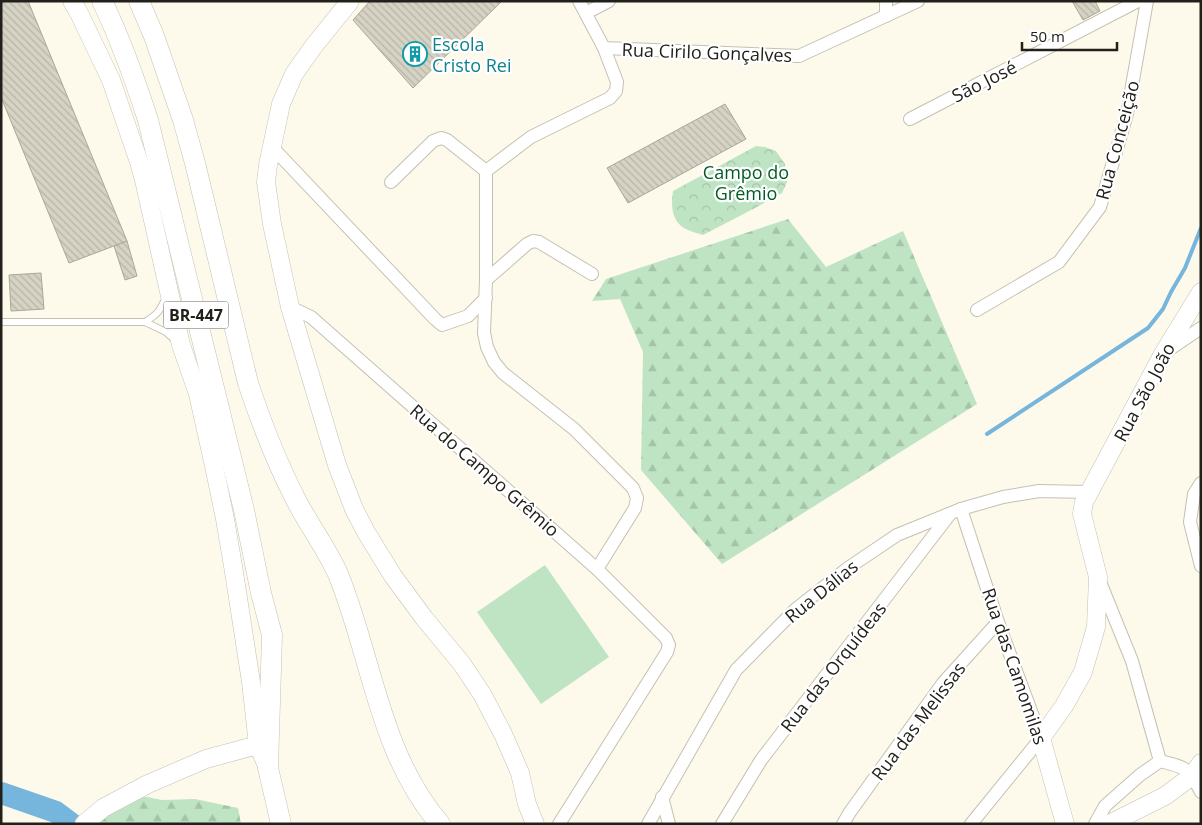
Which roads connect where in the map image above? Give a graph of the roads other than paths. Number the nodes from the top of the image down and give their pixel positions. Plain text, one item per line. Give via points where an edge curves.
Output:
1 (72, 1) edge
2 (102, 1) edge
3 (139, 1) edge
4 (350, 1) edge
5 (579, 1) edge
6 (609, 1) edge
7 (886, 1) edge
8 (918, 1) edge
9 (1138, 1) edge
10 (1147, 1) edge
11 (586, 13) junction
12 (886, 16) junction
13 (604, 48) junction
14 (910, 119) dead end
15 (272, 147) junction
16 (486, 171) junction
17 (391, 182) dead end
18 (592, 274) dead end
19 (486, 280) junction
20 (169, 291) junction
21 (1201, 292) edge
22 (486, 298) junction
23 (290, 307) junction
24 (978, 310) dead end
25 (1, 322) edge
26 (145, 322) junction
27 (1201, 328) edge
28 (181, 345) junction
29 (1163, 354) junction
30 (1201, 484) edge
31 (1089, 492) junction
32 (956, 511) junction
33 (1201, 566) edge
34 (597, 569) junction
35 (1098, 577) junction
36 (998, 622) junction
37 (1041, 738) junction
38 (258, 745) junction
39 (1160, 761) junction
40 (268, 768) junction
41 (1196, 769) edge
42 (1201, 792) edge
43 (662, 798) junction
44 (527, 804) junction
45 (90, 819) edge
46 (280, 824) edge
47 (440, 824) edge
48 (524, 824) edge
49 (535, 824) edge
50 (559, 824) edge
51 (648, 824) edge
52 (669, 824) edge
53 (722, 824) edge
54 (843, 824) edge
55 (971, 824) edge
56 (1065, 824) edge
57 (1095, 824) edge
58 (1109, 824) edge

1 - 20 street via 112,80 144,180
2 - 40 main road, BR-447 via 136,83 153,139 272,635
3 - 47 main road, BR-447 via 183,120 248,383 266,434 284,476 337,572 395,748 416,791
4 - 15 street via 294,74 281,104
5 - 11 street
6 - 11 street
7 - 12 street
8 - 12 street, Rua Cirilo Gonçalves
9 - 14 street, São José
10 - 24 street, Rua Conceição via 1127,114 1100,207 1059,262
11 - 13 street
12 - 13 street, Rua Cirilo Gonçalves via 799,56
13 - 16 street via 617,82 616,91 610,98 531,137
15 - 22 street via 442,325 468,316
15 - 23 street via 266,182
16 - 17 street via 441,138 433,141
16 - 19 street
18 - 19 street via 533,241
19 - 22 street
20 - 26 lane via 160,311
20 - 28 street
21 - 29 street, Rua São João
22 - 34 street via 484,333 494,362 503,373 574,429 633,488 637,498 635,508
23 - 34 street, Rua do Campo Grêmio via 311,317
23 - 44 street via 337,465 354,509 393,576 482,694 514,759
25 - 26 lane
26 - 28 lane via 166,332
27 - 29 street
28 - 38 street via 198,394 225,519
29 - 31 street, Rua São João
30 - 33 street via 1194,494 1190,522
31 - 32 street, Rua Dálias via 1039,491 1003,497
31 - 35 street, Rua São João via 1082,514
32 - 36 street, Rua das Camomilas
32 - 43 street, Rua Dálias via 897,535 848,568 765,638 736,670
32 - 53 street, Rua das Orquídeas via 761,760
34 - 50 street, Rua do Campo Grêmio via 666,638 669,645
35 - 37 street, Rua São João via 1096,628 1083,672
35 - 39 street via 1132,661
36 - 37 street, Rua das Camomilas
36 - 54 street, Rua das Melissas via 943,683
37 - 55 street
37 - 56 street, Rua das Camomilas
38 - 40 street
38 - 45 street via 206,759 148,784 103,808
39 - 41 street
39 - 57 street via 1105,806
40 - 46 main road
41 - 42 street
41 - 58 street via 1165,796
43 - 51 street, Rua Dálias
43 - 52 street
44 - 48 street
44 - 49 street

